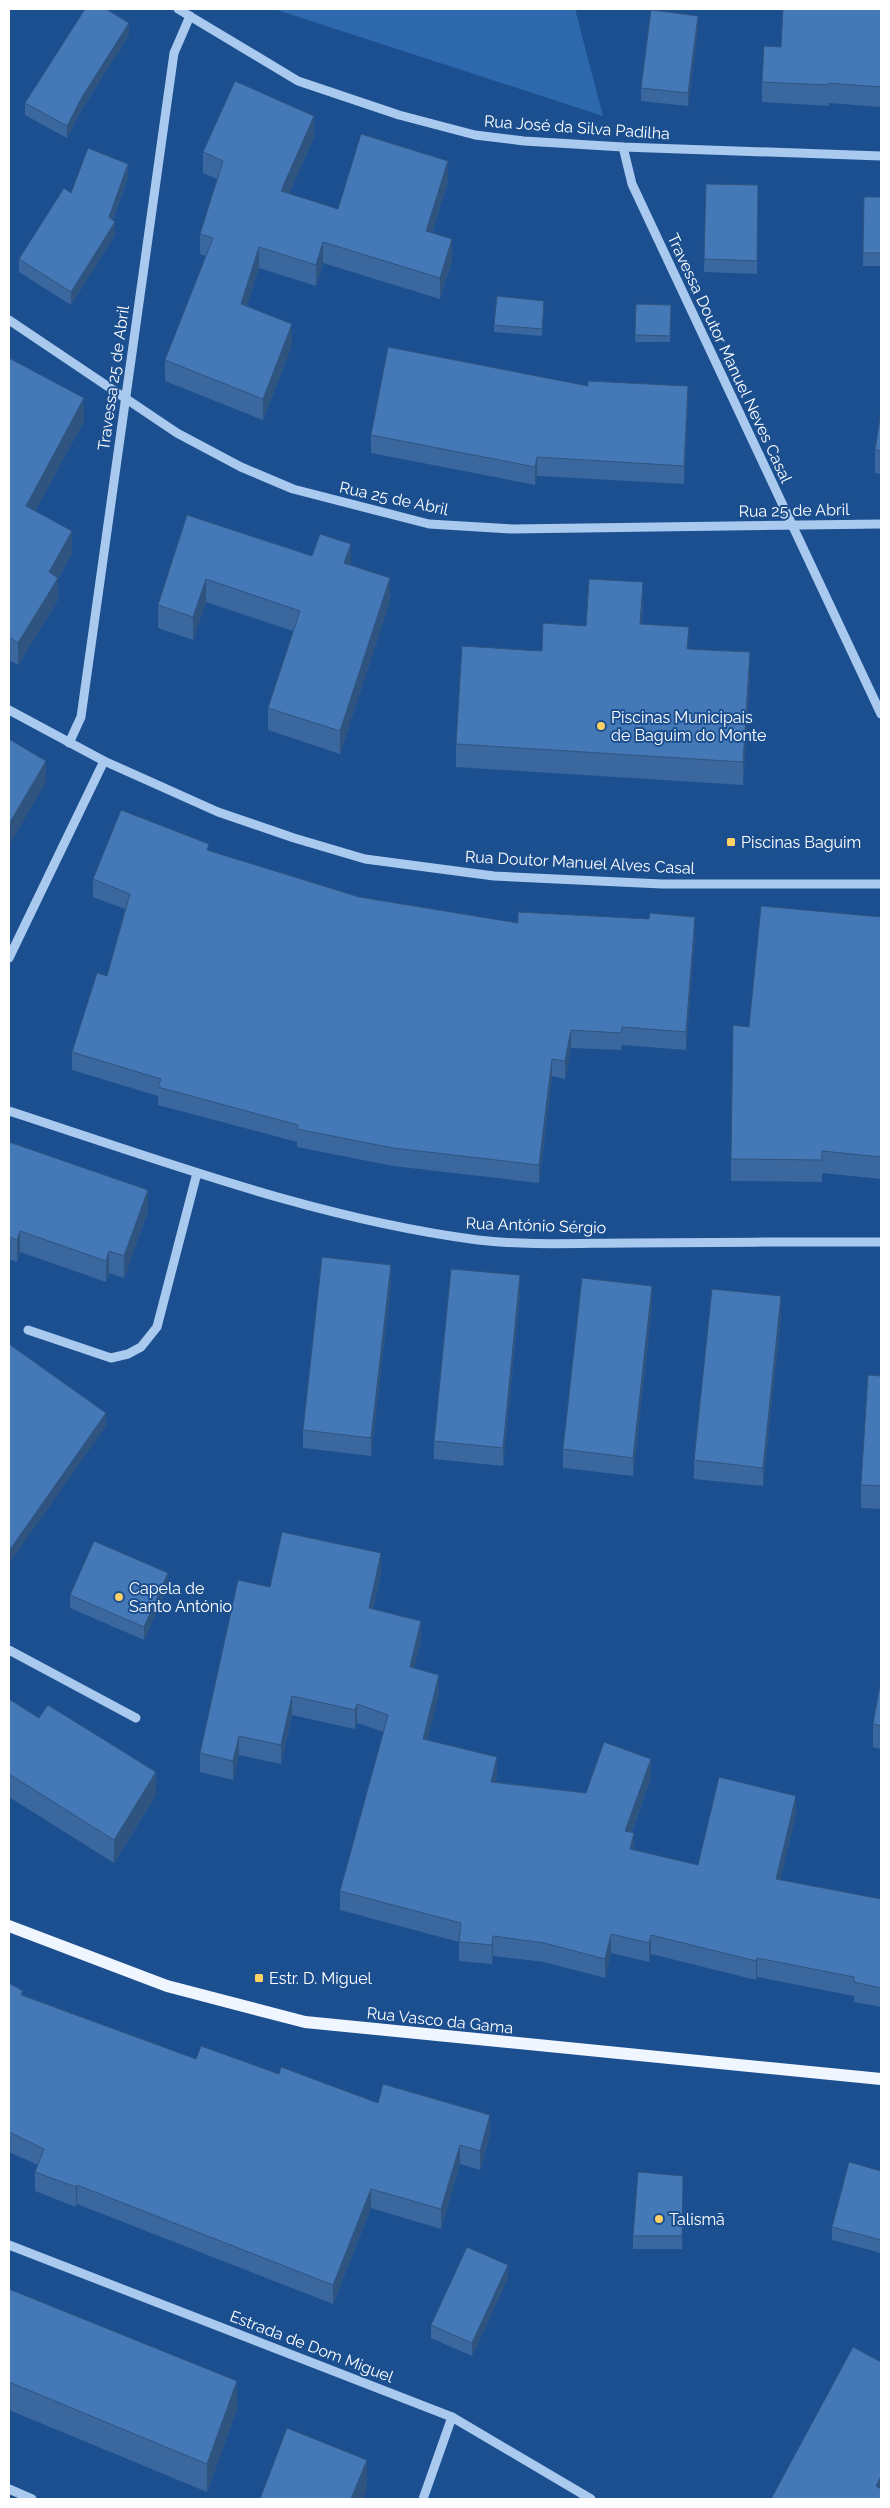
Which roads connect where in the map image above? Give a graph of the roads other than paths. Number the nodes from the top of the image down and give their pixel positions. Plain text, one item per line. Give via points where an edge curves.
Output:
1 (178, 9) edge
2 (190, 16) junction
3 (623, 147) junction
4 (881, 156) edge
5 (9, 320) edge
6 (126, 397) junction
7 (881, 524) edge
8 (791, 525) junction
9 (9, 710) edge
10 (881, 714) edge
11 (69, 744) junction
12 (104, 761) junction
13 (881, 884) edge
14 (9, 958) edge
15 (9, 1111) edge
16 (197, 1173) junction
17 (881, 1242) edge
18 (28, 1330) dead end
19 (9, 1650) edge
20 (136, 1718) dead end
21 (9, 1926) edge
22 (881, 2079) edge
23 (9, 2245) edge
24 (452, 2417) junction
25 (9, 2489) edge
26 (32, 2499) edge
27 (423, 2499) edge
28 (592, 2499) edge

1 - 2 street, Rua José da Silva Padilha
2 - 3 street, Rua José da Silva Padilha via 298,81 399,115 475,135
2 - 6 street, Travessa 25 de Abril via 174,52
3 - 4 street, Rua José da Silva Padilha
3 - 8 street, Travessa Doutor Manuel Neves Casal via 632,184
5 - 6 street, Rua 25 de Abril
6 - 8 street, Rua 25 de Abril via 177,433 241,468 293,489 429,524 512,529
6 - 11 street, Travessa 25 de Abril via 81,717
7 - 8 street, Rua 25 de Abril
8 - 10 street, Travessa Doutor Manuel Neves Casal
9 - 11 street, Rua Doutor Manuel Alves Casal
11 - 12 street, Rua Doutor Manuel Alves Casal
12 - 13 street, Rua Doutor Manuel Alves Casal via 218,812 365,859 504,877 662,884
12 - 14 street
15 - 16 street, Rua António Sérgio
16 - 17 street, Rua António Sérgio via 326,1211 480,1240 552,1243
16 - 18 street via 156,1327 142,1347 110,1358
19 - 20 street
21 - 22 main road, Rua Vasco da Gama via 167,1986 305,2022
23 - 24 street, Estrada de Dom Miguel
24 - 27 street
24 - 28 street, Estrada de Dom Miguel
25 - 26 street

